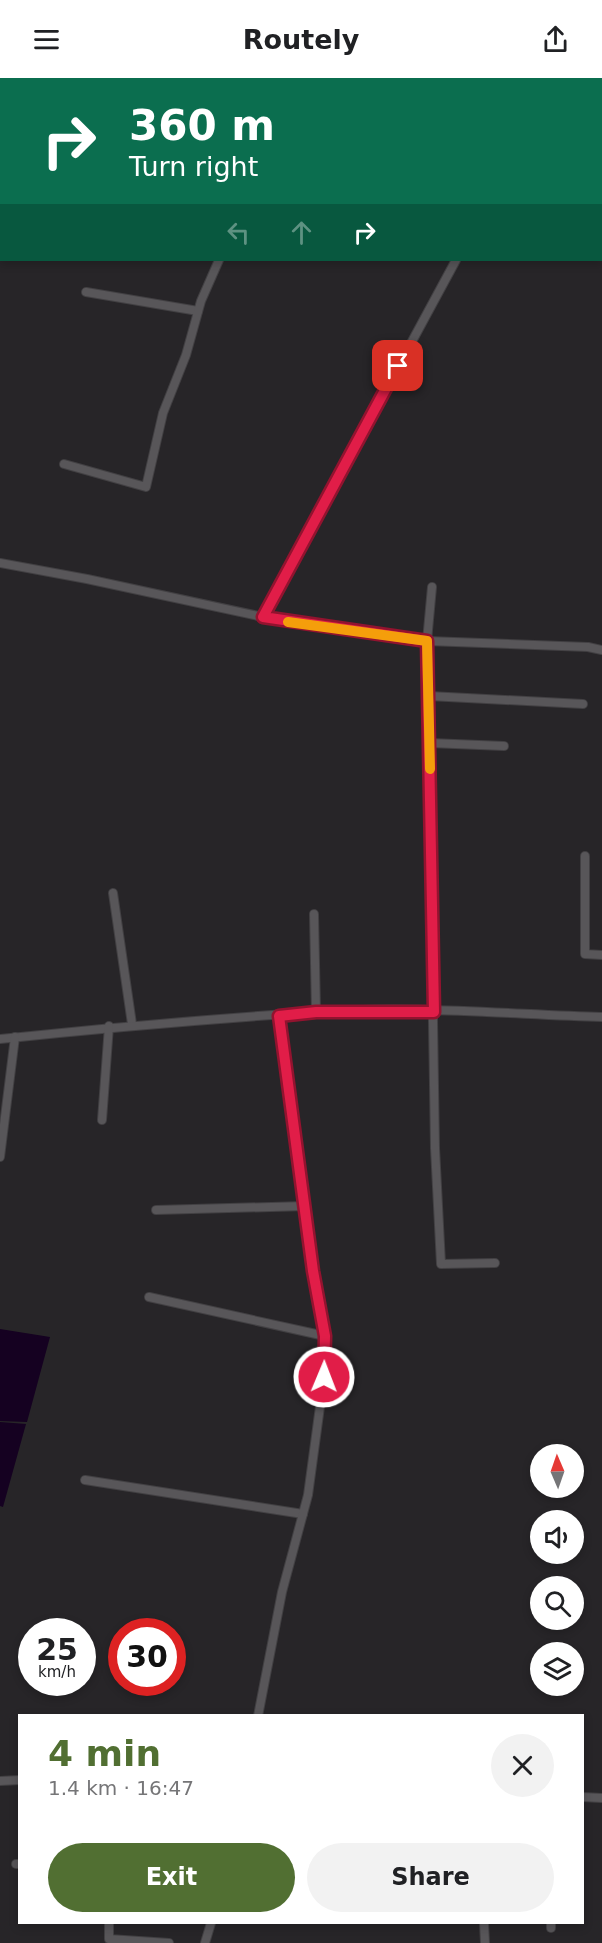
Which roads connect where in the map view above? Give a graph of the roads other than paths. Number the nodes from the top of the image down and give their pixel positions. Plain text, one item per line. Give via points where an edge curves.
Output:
1 (219, 261) edge
2 (455, 261) edge
3 (86, 292) dead end
4 (198, 311) junction
5 (64, 465) dead end
6 (0, 563) edge
7 (432, 587) dead end
8 (263, 617) junction
9 (427, 641) junction
10 (602, 650) edge
11 (429, 696) junction
12 (583, 705) dead end
13 (430, 743) junction
14 (504, 746) dead end
15 (585, 856) dead end
16 (112, 893) dead end
17 (314, 914) dead end
18 (602, 955) edge
19 (316, 1012) junction
20 (434, 1012) junction
21 (279, 1016) junction
22 (602, 1017) edge
23 (132, 1024) junction
24 (109, 1026) junction
25 (15, 1037) junction
26 (0, 1039) edge
27 (102, 1120) dead end
28 (0, 1157) edge
29 (306, 1206) junction
30 (156, 1210) dead end
31 (495, 1263) dead end
32 (149, 1297) dead end
33 (325, 1336) junction
34 (85, 1480) dead end
35 (303, 1514) junction
36 (258, 1714) edge
37 (18, 1780) edge
38 (0, 1781) edge
39 (584, 1797) edge
40 (602, 1798) edge
41 (109, 1924) edge
42 (211, 1924) edge
43 (484, 1924) edge
44 (169, 1943) edge
45 (205, 1943) edge
46 (485, 1943) edge

1 - 4 street
2 - 8 street
3 - 4 street
4 - 5 street via 186,355 163,412 146,487
6 - 8 street
7 - 9 street
8 - 9 street
9 - 10 street
9 - 11 street
11 - 12 street
11 - 13 street
13 - 14 street
13 - 20 street
15 - 18 street via 585,954
16 - 23 street
17 - 19 street
19 - 20 street
19 - 21 street
20 - 22 street
20 - 31 street via 441,1264
21 - 23 street
21 - 29 street
23 - 24 street
24 - 25 street
24 - 27 street
25 - 26 street
25 - 28 street
29 - 30 street
29 - 33 street
32 - 33 street
33 - 35 street via 319,1426
34 - 35 street
35 - 36 street via 282,1592
37 - 38 street
39 - 40 street
41 - 44 street via 109,1939
42 - 45 street
43 - 46 street

